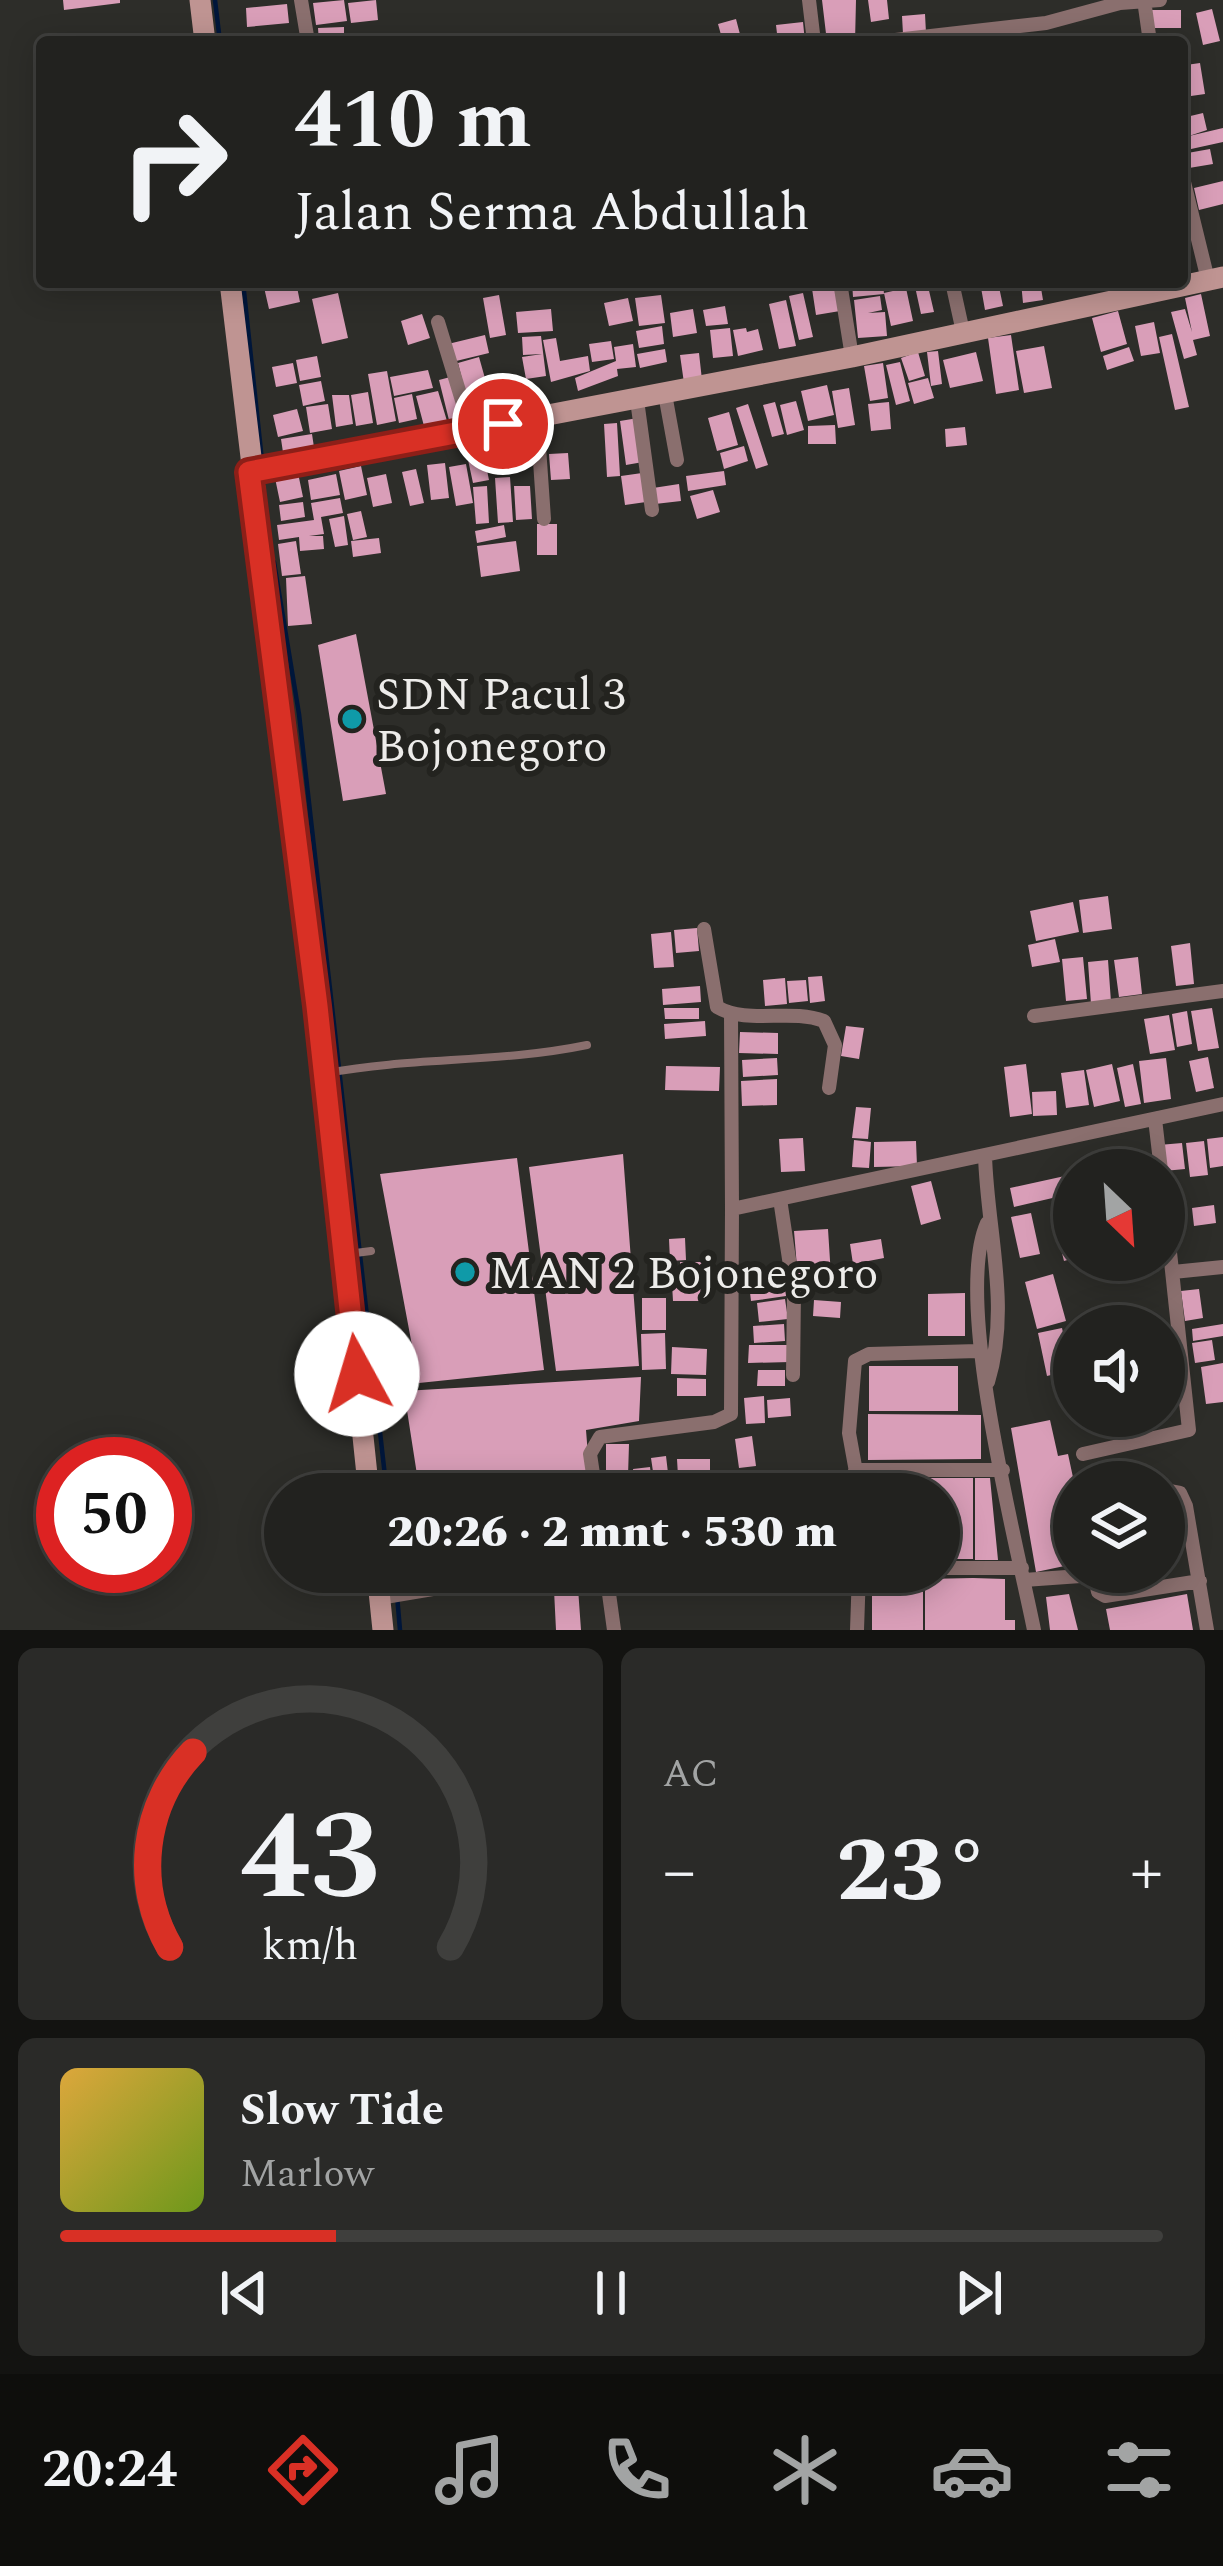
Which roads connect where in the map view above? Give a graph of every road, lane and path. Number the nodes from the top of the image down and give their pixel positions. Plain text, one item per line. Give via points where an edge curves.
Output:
1 (200, 0) edge
2 (301, 0) edge
3 (809, 0) edge
4 (1160, 0) edge
5 (1144, 1) edge
6 (204, 36) edge
7 (307, 36) edge
8 (813, 36) edge
9 (931, 36) edge
10 (1149, 36) edge
11 (1188, 193) edge
12 (1215, 279) edge
13 (231, 288) edge
14 (842, 288) edge
15 (953, 288) edge
16 (1172, 288) edge
17 (438, 322) dead end
18 (963, 332) junction
19 (852, 357) junction
20 (665, 394) junction
21 (637, 400) junction
22 (536, 418) junction
23 (470, 430) junction
24 (676, 460) dead end
25 (262, 470) junction
26 (652, 510) dead end
27 (544, 519) dead end
28 (704, 929) dead end
29 (1223, 991) edge
30 (731, 1014) junction
31 (1034, 1016) dead end
32 (587, 1045) dead end
33 (328, 1072) junction
34 (829, 1088) dead end
35 (1223, 1104) edge
36 (1154, 1119) junction
37 (1158, 1149) edge
38 (986, 1155) junction
39 (780, 1199) junction
40 (732, 1210) junction
41 (987, 1223) junction
42 (371, 1251) dead end
43 (348, 1254) junction
44 (1223, 1267) edge
45 (1185, 1271) edge
46 (1174, 1281) edge
47 (998, 1339) junction
48 (978, 1346) junction
49 (793, 1375) dead end
50 (988, 1382) junction
51 (1083, 1454) dead end
52 (855, 1470) junction
53 (1003, 1470) junction
54 (367, 1473) edge
55 (593, 1473) edge
56 (856, 1473) edge
57 (1185, 1511) edge
58 (960, 1570) edge
59 (1023, 1574) junction
60 (1053, 1574) edge
61 (1200, 1581) junction
62 (1185, 1583) edge
63 (382, 1593) edge
64 (414, 1593) edge
65 (609, 1593) edge
66 (859, 1593) edge
67 (383, 1598) junction
68 (383, 1630) edge
69 (614, 1630) edge
70 (857, 1630) edge
71 (1034, 1630) edge
72 (1208, 1630) edge

1 - 6 main road
2 - 7 street
3 - 8 street
4 - 5 street
5 - 9 street
5 - 10 street
11 - 12 street
13 - 25 main road
14 - 19 street
15 - 18 street
16 - 18 main road
17 - 23 street
18 - 19 main road
19 - 20 main road
20 - 21 main road
20 - 24 street
21 - 22 main road
21 - 26 street
22 - 23 main road
22 - 27 street
23 - 25 main road
25 - 33 main road
28 - 30 street via 714,1000
29 - 31 street
30 - 34 street via 824,1021 835,1045
30 - 40 street
32 - 33 lane via 505,1060
33 - 43 main road
35 - 36 street
36 - 37 street
36 - 38 street
38 - 39 street
38 - 41 street
39 - 40 street
39 - 49 street via 793,1278
40 - 55 street via 731,1414 600,1437 590,1454
41 - 47 street via 996,1244
41 - 48 street via 977,1245
42 - 43 lane
43 - 54 main road
44 - 45 street
46 - 51 street via 1189,1430
47 - 48 street
47 - 50 street
48 - 50 street
48 - 52 street via 854,1361
50 - 53 street
52 - 53 street
52 - 56 street
53 - 59 street
57 - 61 street
58 - 59 street
59 - 60 street
59 - 71 street
61 - 62 street
61 - 72 street
63 - 67 main road
64 - 67 street
65 - 69 street
66 - 70 street
67 - 68 main road

